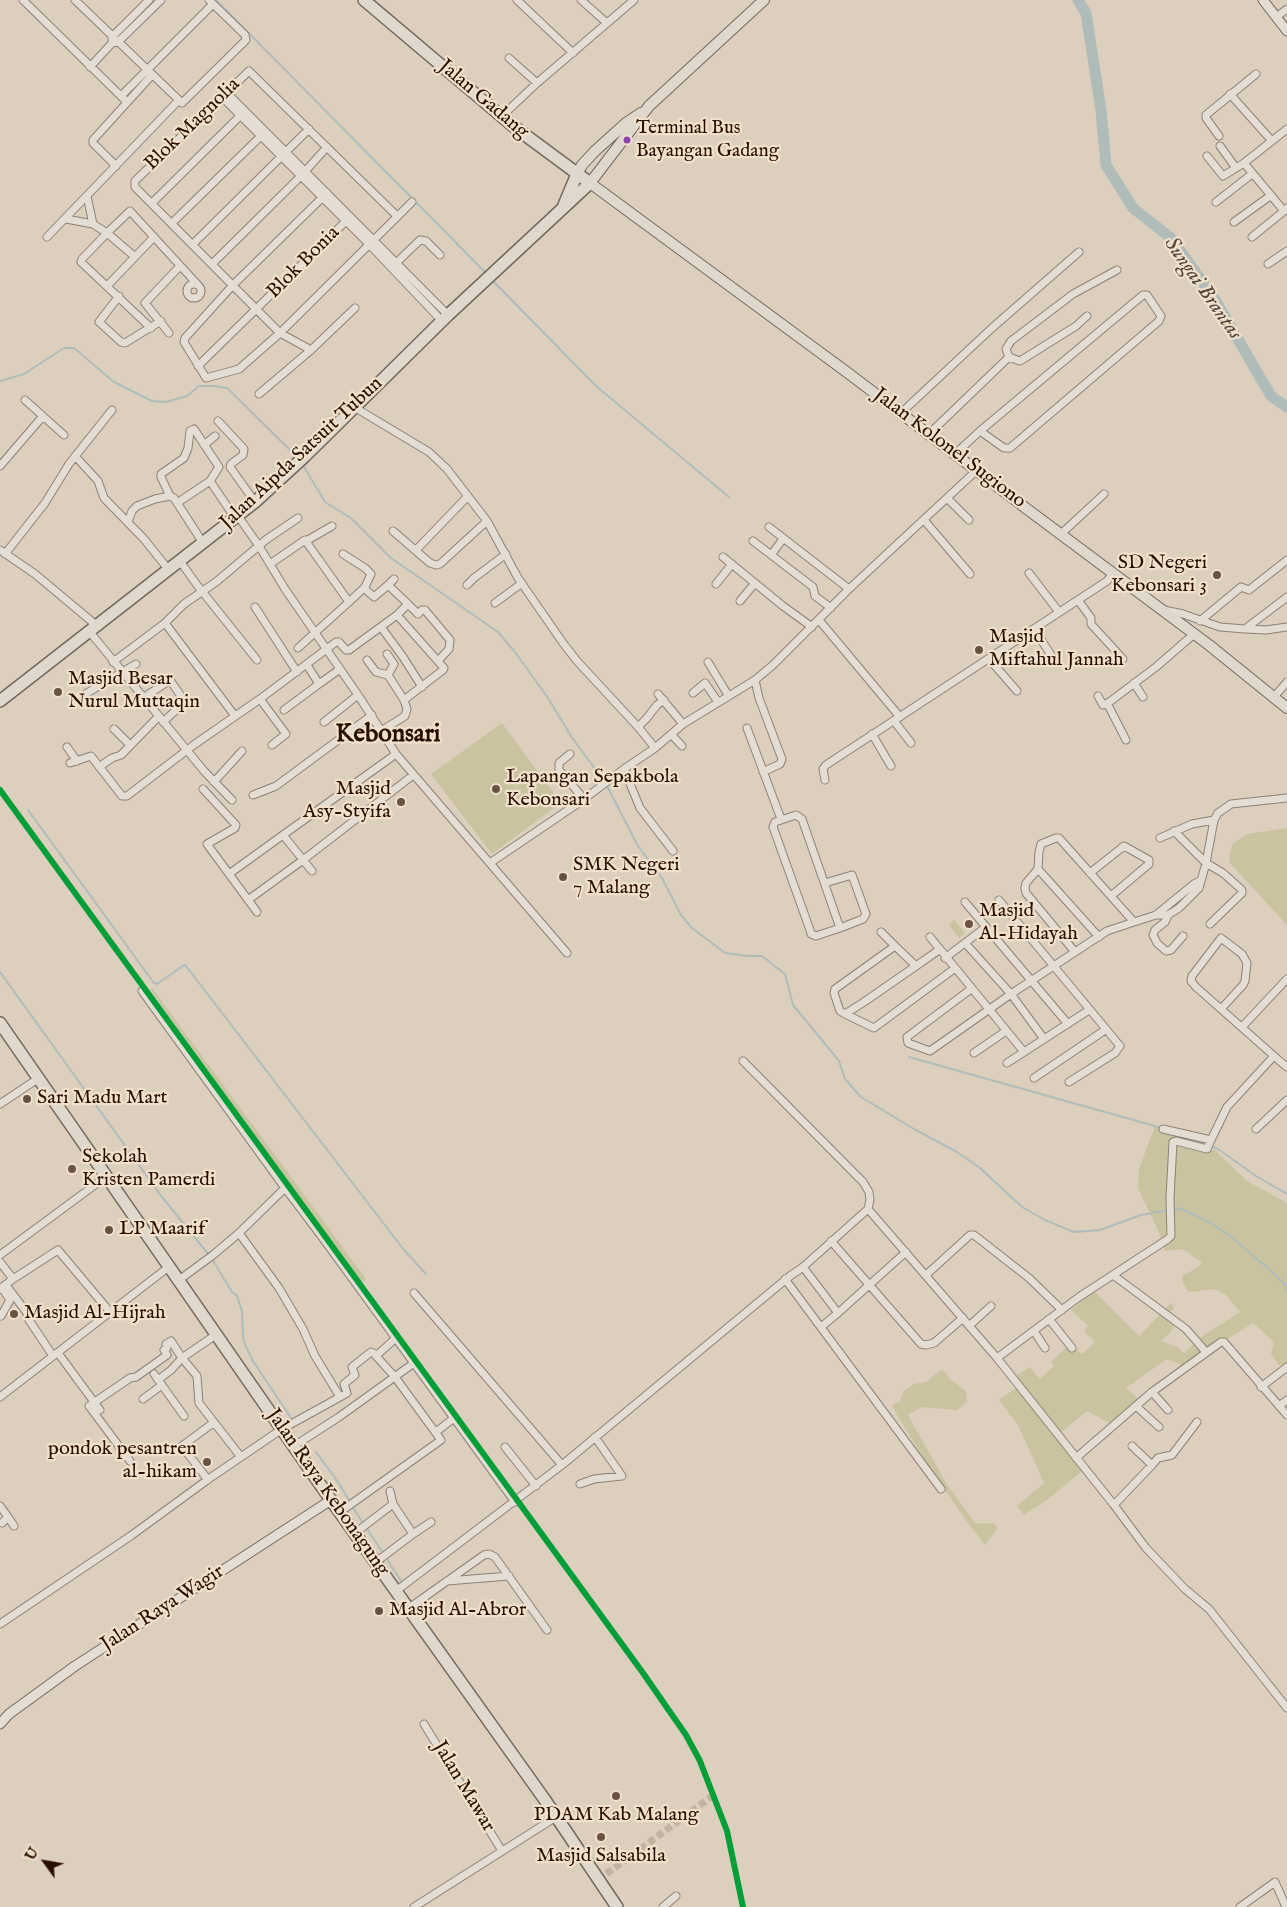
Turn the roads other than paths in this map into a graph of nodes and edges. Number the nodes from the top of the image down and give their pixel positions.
1 (23, 0) edge
2 (161, 0) edge
3 (364, 0) edge
4 (517, 0) edge
5 (581, 0) edge
6 (634, 0) edge
7 (764, 0) edge
8 (1263, 0) edge
9 (79, 1) edge
10 (211, 2) edge
11 (150, 3) edge
12 (1287, 9) edge
13 (1276, 17) junction
14 (607, 23) junction
15 (1287, 32) edge
16 (114, 41) junction
17 (573, 53) junction
18 (508, 58) dead end
19 (90, 66) junction
20 (146, 69) junction
21 (1256, 74) dead end
22 (152, 75) junction
23 (537, 83) junction
24 (224, 94) junction
25 (1230, 94) junction
26 (121, 96) junction
27 (179, 100) junction
28 (127, 102) junction
29 (643, 112) junction
30 (243, 114) junction
31 (501, 117) junction
32 (309, 129) junction
33 (1287, 129) edge
34 (263, 135) junction
35 (1219, 136) dead end
36 (1272, 141) junction
37 (1220, 146) dead end
38 (327, 147) junction
39 (283, 155) junction
40 (1206, 156) dead end
41 (1244, 163) junction
42 (116, 166) junction
43 (1236, 168) junction
44 (302, 174) junction
45 (577, 174) junction
46 (1252, 174) junction
47 (590, 183) junction
48 (324, 195) junction
49 (87, 196) junction
50 (607, 196) joint
51 (1270, 196) junction
52 (412, 202) dead end
53 (1216, 202) dead end
54 (152, 204) junction
55 (564, 206) junction
56 (1285, 210) edge
57 (397, 216) junction
58 (66, 219) junction
59 (348, 219) junction
60 (1234, 222) dead end
61 (172, 223) junction
62 (93, 224) junction
63 (107, 233) junction
64 (47, 237) dead end
65 (154, 237) junction
66 (1252, 238) dead end
67 (370, 241) junction
68 (193, 244) junction
69 (1287, 251) edge
70 (1079, 252) dead end
71 (440, 255) dead end
72 (134, 256) junction
73 (212, 263) junction
74 (1268, 264) dead end
75 (394, 265) junction
76 (180, 266) junction
77 (1117, 270) dead end
78 (188, 274) junction
79 (108, 285) junction
80 (233, 285) junction
81 (198, 286) junction
82 (188, 288) junction
83 (119, 296) junction
84 (145, 303) junction
85 (355, 308) dead end
86 (258, 309) junction
87 (136, 312) junction
88 (1088, 316) dead end
89 (445, 318) junction
90 (161, 321) junction
91 (152, 328) junction
92 (169, 333) dead end
93 (280, 333) junction
94 (311, 350) junction
95 (1010, 357) junction
96 (198, 366) junction
97 (259, 394) dead end
98 (25, 400) dead end
99 (354, 407) junction
100 (112, 410) dead end
101 (901, 413) junction
102 (43, 416) junction
103 (218, 421) dead end
104 (981, 432) junction
105 (929, 434) junction
106 (64, 435) dead end
107 (216, 436) dead end
108 (204, 445) junction
109 (957, 455) junction
110 (76, 456) junction
111 (0, 466) edge
112 (977, 470) junction
113 (210, 481) junction
114 (1104, 494) dead end
115 (170, 496) junction
116 (468, 496) junction
117 (947, 498) junction
118 (255, 502) junction
119 (176, 503) junction
120 (236, 517) junction
121 (298, 518) dead end
122 (924, 520) junction
123 (969, 520) dead end
124 (487, 521) junction
125 (128, 522) junction
126 (332, 526) dead end
127 (768, 527) dead end
128 (393, 531) dead end
129 (1061, 534) junction
130 (784, 539) junction
131 (306, 541) junction
132 (753, 541) dead end
133 (203, 543) junction
134 (259, 546) junction
135 (416, 550) junction
136 (3, 552) edge
137 (343, 554) dead end
138 (506, 554) junction
139 (772, 555) junction
140 (723, 557) dead end
141 (180, 560) junction
142 (1287, 560) edge
143 (270, 564) junction
144 (732, 564) junction
145 (168, 569) junction
146 (1028, 573) dead end
147 (1113, 573) junction
148 (970, 574) dead end
149 (522, 583) junction
150 (755, 583) junction
151 (716, 584) dead end
152 (467, 586) dead end
153 (364, 588) junction
154 (849, 590) junction
155 (202, 591) junction
156 (1287, 597) edge
157 (1078, 600) junction
158 (740, 601) dead end
159 (349, 602) junction
160 (495, 603) dead end
161 (408, 604) junction
162 (255, 607) dead end
163 (831, 608) junction
164 (1162, 610) junction
165 (1060, 612) junction
166 (397, 615) junction
167 (818, 620) junction
168 (1200, 621) junction
169 (165, 622) junction
170 (381, 627) junction
171 (812, 627) junction
172 (93, 628) junction
173 (1034, 629) junction
174 (1245, 629) junction
175 (1286, 629) edge
176 (315, 631) junction
177 (1194, 634) junction
178 (298, 648) dead end
179 (327, 650) junction
180 (387, 654) dead end
181 (1054, 658) dead end
182 (989, 659) junction
183 (1123, 659) dead end
184 (257, 660) dead end
185 (367, 660) dead end
186 (438, 661) junction
187 (113, 662) junction
188 (708, 662) dead end
189 (136, 664) dead end
190 (307, 664) junction
191 (340, 669) junction
192 (122, 672) junction
193 (297, 672) junction
194 (388, 675) junction
195 (755, 680) junction
196 (1287, 682) edge
197 (1134, 683) junction
198 (319, 684) junction
199 (748, 684) junction
200 (422, 687) junction
201 (1017, 691) dead end
202 (88, 693) dead end
203 (658, 694) dead end
204 (693, 694) dead end
205 (358, 695) junction
206 (728, 695) junction
207 (1098, 696) dead end
208 (1142, 697) dead end
209 (1274, 697) junction
210 (143, 698) junction
211 (260, 698) junction
212 (759, 698) junction
213 (404, 700) junction
214 (664, 700) junction
215 (0, 702) edge
216 (718, 702) junction
217 (1107, 704) junction
218 (1287, 708) edge
219 (284, 710) dead end
220 (372, 715) junction
221 (235, 716) junction
222 (161, 719) junction
223 (897, 719) junction
224 (324, 722) dead end
225 (683, 724) junction
226 (638, 727) junction
227 (747, 728) dead end
228 (114, 729) dead end
229 (381, 731) junction
230 (672, 734) junction
231 (872, 734) junction
232 (1126, 740) dead end
233 (911, 743) dead end
234 (130, 745) junction
235 (272, 745) dead end
236 (682, 746) dead end
237 (67, 747) dead end
238 (655, 748) junction
239 (186, 750) junction
240 (242, 751) dead end
241 (396, 754) junction
242 (570, 754) dead end
243 (891, 766) dead end
244 (99, 767) junction
245 (624, 769) junction
246 (763, 772) junction
247 (412, 776) junction
248 (825, 780) dead end
249 (214, 782) junction
250 (204, 788) dead end
251 (253, 795) dead end
252 (1287, 798) edge
253 (584, 799) junction
254 (232, 800) dead end
255 (781, 819) junction
256 (1214, 820) junction
257 (1174, 832) junction
258 (283, 835) junction
259 (1160, 838) dead end
260 (673, 851) dead end
261 (303, 860) junction
262 (490, 863) junction
263 (1206, 863) junction
264 (1038, 869) junction
265 (312, 871) dead end
266 (229, 874) junction
267 (1090, 874) junction
268 (1200, 881) junction
269 (825, 883) junction
270 (1111, 896) junction
271 (248, 900) junction
272 (999, 900) dead end
273 (966, 902) dead end
274 (1165, 907) junction
275 (257, 912) dead end
276 (1156, 915) junction
277 (1168, 915) junction
278 (1134, 922) junction
279 (1210, 924) dead end
280 (986, 926) junction
281 (840, 928) junction
282 (881, 932) dead end
283 (1182, 936) dead end
284 (1099, 937) junction
285 (930, 938) dead end
286 (965, 943) junction
287 (895, 946) junction
288 (939, 950) junction
289 (1075, 952) junction
290 (567, 953) dead end
291 (945, 958) junction
292 (916, 966) junction
293 (1054, 966) junction
294 (954, 969) junction
295 (1287, 979) edge
296 (1033, 981) junction
297 (971, 989) junction
298 (142, 991) dead end
299 (1010, 994) junction
300 (1221, 1008) junction
301 (989, 1010) junction
302 (1089, 1010) junction
303 (845, 1014) junction
304 (0, 1023) edge
305 (1068, 1024) junction
306 (1242, 1027) junction
307 (1105, 1030) junction
308 (1006, 1031) junction
309 (1044, 1039) junction
310 (1024, 1052) junction
311 (974, 1053) dead end
312 (1274, 1056) junction
313 (743, 1061) dead end
314 (1007, 1063) dead end
315 (1287, 1067) edge
316 (39, 1078) junction
317 (1034, 1078) dead end
318 (1069, 1082) dead end
319 (1287, 1100) edge
320 (0, 1104) edge
321 (1163, 1129) dead end
322 (1256, 1129) dead end
323 (1210, 1144) junction
324 (107, 1176) junction
325 (285, 1188) junction
326 (868, 1209) junction
327 (239, 1233) junction
328 (831, 1241) junction
329 (906, 1252) junction
330 (0, 1255) edge
331 (0, 1262) edge
332 (170, 1266) junction
333 (803, 1267) junction
334 (926, 1275) junction
335 (1114, 1275) junction
336 (13, 1279) junction
337 (785, 1279) junction
338 (179, 1280) junction
339 (870, 1284) junction
340 (3, 1287) edge
341 (414, 1293) dead end
342 (991, 1306) dead end
343 (1062, 1310) junction
344 (110, 1312) junction
345 (838, 1314) junction
346 (1, 1316) edge
347 (963, 1318) junction
348 (1049, 1319) junction
349 (969, 1326) junction
350 (821, 1327) junction
351 (1034, 1331) junction
352 (217, 1334) junction
353 (396, 1338) junction
354 (1046, 1348) dead end
355 (1072, 1348) dead end
356 (1206, 1352) junction
357 (55, 1354) junction
358 (376, 1356) junction
359 (182, 1358) junction
360 (997, 1358) junction
361 (414, 1363) junction
362 (1287, 1367) edge
363 (395, 1377) junction
364 (158, 1380) junction
365 (1261, 1387) junction
366 (1152, 1392) junction
367 (0, 1397) edge
368 (340, 1397) junction
369 (143, 1399) dead end
370 (1287, 1400) edge
371 (95, 1402) junction
372 (1137, 1406) junction
373 (1279, 1406) junction
374 (100, 1410) dead end
375 (1168, 1410) dead end
376 (1287, 1415) edge
377 (184, 1416) dead end
378 (454, 1418) junction
379 (1197, 1422) dead end
380 (213, 1423) junction
381 (290, 1424) junction
382 (1159, 1427) dead end
383 (436, 1432) junction
384 (596, 1437) junction
385 (302, 1441) junction
386 (1132, 1446) dead end
387 (504, 1448) dead end
388 (241, 1457) junction
389 (1076, 1458) junction
390 (130, 1461) dead end
391 (562, 1465) junction
392 (1152, 1465) junction
393 (208, 1480) junction
394 (580, 1484) dead end
395 (536, 1486) junction
396 (941, 1489) dead end
397 (390, 1491) dead end
398 (331, 1500) junction
399 (515, 1502) junction
400 (393, 1504) junction
401 (1114, 1504) junction
402 (0, 1506) edge
403 (348, 1506) junction
404 (8, 1518) junction
405 (431, 1522) dead end
406 (2, 1523) dead end
407 (14, 1526) dead end
408 (358, 1530) junction
409 (412, 1534) junction
410 (380, 1559) junction
411 (509, 1576) junction
412 (447, 1581) junction
413 (396, 1591) junction
414 (409, 1608) junction
415 (0, 1624) edge
416 (547, 1630) dead end
417 (1287, 1708) edge
418 (0, 1724) edge
419 (424, 1724) dead end
420 (556, 1817) junction
421 (502, 1851) junction
422 (676, 1896) dead end
423 (414, 1907) edge
424 (617, 1907) edge
425 (663, 1907) edge
426 (1240, 1907) edge
427 (1286, 1907) edge

1 - 19 street
2 - 11 street
3 - 31 highway, Jalan Gadang
4 - 17 street
5 - 14 street
6 - 14 street
7 - 29 main road
8 - 13 main road
9 - 16 street
10 - 20 street
10 - 27 street
11 - 16 street
12 - 13 street
13 - 15 main road
14 - 17 street
16 - 19 street
16 - 20 street
17 - 23 street
18 - 23 street
19 - 26 street
20 - 22 street
20 - 26 street
21 - 25 street
22 - 27 street
22 - 28 street
23 - 31 street
24 - 30 street
24 - 32 street, Blok Magnolia
24 - 54 street, Blok Magnolia
25 - 35 street
25 - 36 street
26 - 28 street
27 - 42 street
28 - 42 street
29 - 45 main road
29 - 47 main road
30 - 34 street
30 - 54 street
31 - 45 highway, Jalan Gadang
32 - 38 street
32 - 39 street
33 - 36 street
34 - 39 street
34 - 61 street
36 - 41 street
37 - 43 street
38 - 44 street
38 - 57 street
39 - 44 street
39 - 68 street
40 - 43 street
41 - 43 street
41 - 46 street
42 - 49 street
44 - 48 street
44 - 73 street
45 - 47 highway, Jalan Gadang
45 - 55 highway, Jalan Aipda Satsuit Tubun
46 - 51 street
46 - 53 street
47 - 50 main road, Jalan Gadang
47 - 55 highway, Jalan Aipda Satsuit Tubun
48 - 59 street
48 - 80 street
49 - 58 street
49 - 62 street
50 - 101 main road, Jalan Kolonel Sugiono
51 - 56 street
51 - 60 street
52 - 57 street
54 - 61 street
55 - 89 highway, Jalan Aipda Satsuit Tubun
56 - 66 street
57 - 67 street
58 - 62 street
58 - 64 street
59 - 67 street
59 - 86 street, Blok Bonia
61 - 68 street
62 - 63 street
63 - 65 street
63 - 72 street
63 - 79 street
65 - 72 street
65 - 76 street
67 - 75 street
67 - 93 street
68 - 73 street
69 - 74 street
70 - 101 street
71 - 75 street
72 - 79 street
73 - 80 street
75 - 89 street
76 - 78 street
76 - 84 street
77 - 95 street
78 - 81 street
78 - 82 street
79 - 83 street
80 - 86 street
80 - 96 street
81 - 82 street
81 - 82 street
83 - 87 street
83 - 91 street
84 - 87 street
84 - 90 street
85 - 94 street
86 - 93 street
86 - 96 street, Blok Bonia
87 - 91 street
88 - 95 street
89 - 99 highway, Jalan Aipda Satsuit Tubun
90 - 91 street
90 - 92 street
93 - 94 street
93 - 96 street
94 - 97 street
95 - 105 street
98 - 102 street
99 - 116 street
99 - 118 highway, Jalan Aipda Satsuit Tubun
100 - 110 street
101 - 105 main road, Jalan Kolonel Sugiono
102 - 106 street
102 - 111 street
103 - 118 street
104 - 104 street
104 - 109 street
105 - 109 main road, Jalan Kolonel Sugiono
107 - 108 street
108 - 113 street
108 - 115 street
109 - 112 main road, Jalan Kolonel Sugiono
110 - 125 street
110 - 136 street
112 - 117 street
112 - 129 main road, Jalan Kolonel Sugiono
113 - 119 street
113 - 120 street
114 - 129 street
115 - 119 street
115 - 125 street
116 - 124 street
116 - 135 street
117 - 122 street
117 - 123 street
118 - 120 highway, Jalan Aipda Satsuit Tubun
119 - 133 street
120 - 133 highway, Jalan Aipda Satsuit Tubun
120 - 134 street
121 - 134 street
122 - 148 street
122 - 154 street
124 - 135 street
124 - 138 street
125 - 145 street
126 - 131 street
127 - 130 street
128 - 135 street
129 - 147 main road, Jalan Kolonel Sugiono
130 - 139 street
130 - 154 street
131 - 143 street
131 - 159 street
132 - 139 street
133 - 141 highway, Jalan Aipda Satsuit Tubun
134 - 143 street
134 - 155 street
136 - 172 street
137 - 153 street
138 - 149 street
138 - 152 street
139 - 163 street
140 - 144 street
141 - 145 highway, Jalan Aipda Satsuit Tubun
141 - 155 street
142 - 168 street
143 - 176 street
144 - 150 street
144 - 151 street
145 - 172 highway, Jalan Aipda Satsuit Tubun
146 - 165 street
147 - 157 street
147 - 164 main road, Jalan Kolonel Sugiono
149 - 160 street
149 - 226 street
150 - 158 street
150 - 171 street
153 - 159 street
153 - 161 street
154 - 163 street
155 - 169 street
155 - 184 street
156 - 174 street
157 - 165 street
157 - 183 street
159 - 176 street
161 - 166 street
161 - 186 street
162 - 193 street
163 - 167 street
164 - 168 street
164 - 177 main road, Jalan Kolonel Sugiono
165 - 173 street
166 - 170 street
166 - 186 street
167 - 171 street
167 - 223 street
168 - 174 street
169 - 187 street
169 - 221 street
170 - 179 street
170 - 200 street
171 - 195 street
172 - 187 street
172 - 215 highway, Jalan Aipda Satsuit Tubun
173 - 181 street
173 - 182 street
174 - 175 street
176 - 178 street
176 - 179 street
177 - 197 street
177 - 209 main road, Jalan Kolonel Sugiono
179 - 190 street
179 - 191 street
180 - 194 street
182 - 201 street
182 - 223 street
185 - 194 street
186 - 200 street
187 - 192 street
188 - 206 street
189 - 192 street
190 - 193 street
190 - 198 street
191 - 198 street
191 - 205 street
192 - 202 street
192 - 210 street
193 - 211 street
194 - 213 street
195 - 199 street
195 - 212 street
196 - 209 street
197 - 208 street
197 - 217 street
198 - 219 street
199 - 206 street
199 - 212 street
200 - 213 street
203 - 214 street
204 - 216 street
205 - 220 street
205 - 224 street
206 - 216 street
207 - 217 street
209 - 218 main road, Jalan Kolonel Sugiono
210 - 222 street
210 - 222 street
211 - 221 street
211 - 235 street
212 - 246 street
213 - 229 street
214 - 225 street
214 - 226 street
216 - 225 street
217 - 232 street
220 - 229 street
220 - 251 street
221 - 239 street
222 - 234 street
222 - 239 street
223 - 231 street
223 - 233 street
225 - 230 street
226 - 238 street
227 - 246 street
228 - 234 street
229 - 241 street
230 - 236 street
230 - 238 street
231 - 243 street
231 - 248 street
234 - 244 street
237 - 244 street
238 - 245 street
239 - 244 street
239 - 249 street
240 - 249 street
241 - 247 street
241 - 258 street
242 - 253 street
245 - 253 street
245 - 260 street
246 - 255 street
247 - 261 street
247 - 262 street
249 - 254 street
250 - 266 street
252 - 256 street
253 - 262 street
255 - 269 street
255 - 281 street
256 - 257 street
256 - 263 street
257 - 259 street
257 - 263 street
258 - 261 street
258 - 266 street
261 - 265 street
261 - 271 street
262 - 290 street
263 - 268 street
263 - 279 street
264 - 267 street
264 - 284 street
264 - 289 street
266 - 271 street
267 - 270 street
267 - 270 street
268 - 274 street
268 - 277 street
269 - 281 street
269 - 281 street
270 - 278 street
271 - 275 street
272 - 293 street
273 - 280 street
274 - 276 street
274 - 277 street
276 - 277 street
276 - 278 street
277 - 283 street
278 - 284 street
280 - 286 street
280 - 296 street
282 - 287 street
284 - 289 street
285 - 288 street
286 - 291 street
286 - 299 street
287 - 292 street
287 - 303 street
288 - 291 street
288 - 292 street
289 - 293 street
291 - 294 street
292 - 303 street
293 - 296 street
293 - 302 street
294 - 297 street
294 - 303 street
295 - 306 street
296 - 299 street
296 - 305 street
297 - 301 street
297 - 301 street
298 - 325 street
299 - 301 street
299 - 309 street
300 - 300 street
300 - 306 street
301 - 308 street
302 - 305 street
302 - 307 street
304 - 316 highway, Jalan Raya Kebonagung
305 - 309 street
306 - 312 street
307 - 317 street
307 - 318 street
308 - 310 street
308 - 311 street
309 - 310 street
310 - 314 street
312 - 315 street
312 - 323 street
313 - 326 street
316 - 320 street
316 - 324 highway, Jalan Raya Kebonagung
319 - 322 street
321 - 323 street
323 - 335 street
324 - 330 street
324 - 332 highway, Jalan Raya Kebonagung
325 - 327 street
325 - 353 street
326 - 328 street
326 - 329 street
327 - 338 street
327 - 368 street
328 - 333 street
328 - 339 street
329 - 334 street
329 - 339 street
331 - 336 street
332 - 338 highway, Jalan Raya Kebonagung
332 - 344 street
333 - 337 street
333 - 345 street
334 - 343 street
334 - 347 street
335 - 343 street
335 - 356 street
336 - 340 street
336 - 344 street
337 - 350 street
337 - 384 street
338 - 352 highway, Jalan Raya Kebonagung
339 - 345 street
339 - 347 street
340 - 346 street
340 - 357 street
341 - 391 street
342 - 349 street
343 - 348 street
344 - 357 street
345 - 350 street
347 - 349 street
348 - 351 street
348 - 355 street
349 - 360 street
350 - 396 street
351 - 354 street
351 - 360 street
352 - 359 street
352 - 381 highway, Jalan Raya Kebonagung
353 - 358 street
353 - 361 street
356 - 365 street
356 - 366 street
357 - 367 street
357 - 371 street
358 - 363 street
358 - 368 street
359 - 364 street
359 - 371 street
359 - 380 street
360 - 389 street
361 - 363 street
361 - 378 street
362 - 365 street
363 - 383 street
363 - 385 street
364 - 369 street
364 - 377 street
365 - 373 street
366 - 372 street
366 - 375 street
368 - 381 street
370 - 373 street
371 - 374 street
371 - 390 street
372 - 382 street
372 - 389 street
373 - 376 street
378 - 383 street
378 - 399 street
379 - 392 street
380 - 388 street
380 - 393 street
381 - 385 highway, Jalan Raya Kebonagung
381 - 388 street
383 - 403 street
384 - 391 street
384 - 394 street
385 - 398 highway, Jalan Raya Kebonagung
386 - 392 street
387 - 395 street
388 - 393 street
389 - 401 street
391 - 395 street
392 - 401 street
393 - 415 street
395 - 399 street
397 - 400 street
398 - 403 highway, Jalan Raya Kebonagung
398 - 418 main road, Jalan Raya Wagir
399 - 413 street
400 - 408 street
400 - 409 street
401 - 417 street
402 - 404 street
403 - 408 highway, Jalan Raya Kebonagung
404 - 406 street
404 - 407 street
405 - 409 street
408 - 410 highway, Jalan Raya Kebonagung
409 - 410 street
410 - 413 highway, Jalan Raya Kebonagung
411 - 412 street
411 - 412 street
411 - 416 street
412 - 414 street
413 - 414 highway, Jalan Raya Kebonagung
414 - 420 highway, Jalan Raya Kebonagung
419 - 421 street, Jalan Mawar
420 - 421 street
420 - 424 highway, Jalan Raya Kebonagung
421 - 423 street
422 - 425 street
426 - 427 street

